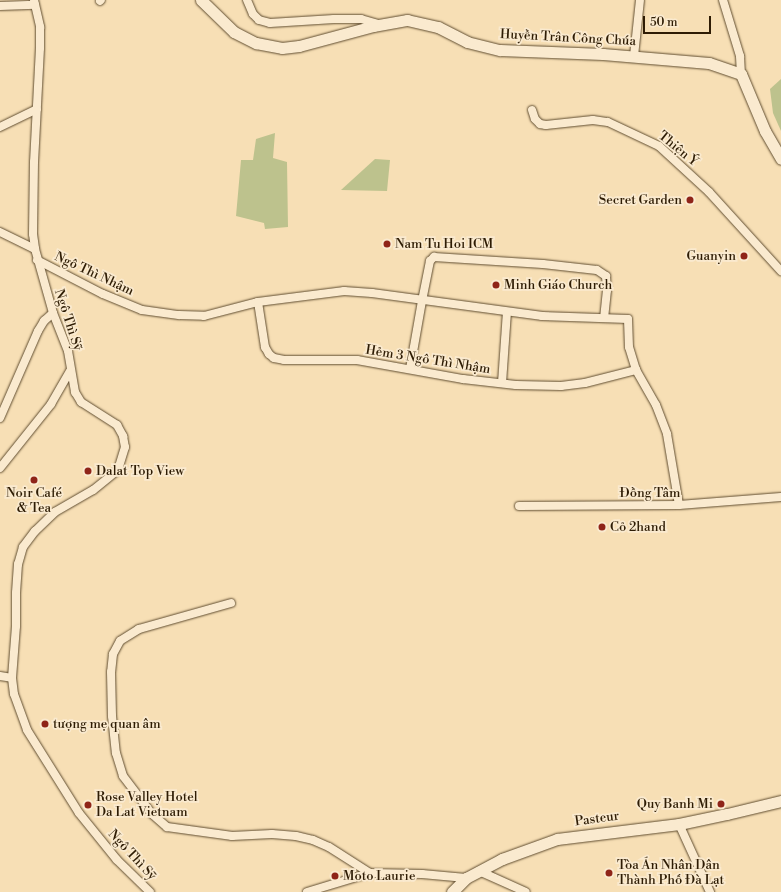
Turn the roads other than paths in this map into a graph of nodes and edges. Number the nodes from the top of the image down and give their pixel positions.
1 (201, 0) edge
2 (247, 0) edge
3 (640, 0) edge
4 (723, 0) edge
5 (35, 2) edge
6 (0, 6) edge
7 (380, 24) junction
8 (634, 56) junction
9 (741, 74) junction
10 (37, 110) junction
11 (532, 110) dead end
12 (0, 127) edge
13 (781, 159) edge
14 (0, 232) edge
15 (35, 249) junction
16 (37, 260) junction
17 (781, 271) edge
18 (422, 301) junction
19 (258, 302) junction
20 (507, 312) junction
21 (53, 314) junction
22 (604, 317) junction
23 (410, 369) junction
24 (636, 370) junction
25 (70, 372) junction
26 (502, 383) junction
27 (0, 418) edge
28 (0, 468) edge
29 (781, 496) edge
30 (520, 506) dead end
31 (679, 506) junction
32 (231, 603) dead end
33 (0, 676) edge
34 (12, 678) junction
35 (781, 801) edge
36 (678, 824) junction
37 (479, 871) junction
38 (370, 873) junction
39 (466, 878) junction
40 (150, 892) edge
41 (307, 892) edge
42 (452, 892) edge
43 (526, 892) edge
44 (710, 892) edge

1 - 7 street, Huyền Trân Công Chúa
2 - 7 street
3 - 8 street
4 - 9 street
5 - 6 street
5 - 10 street, Ngô Thì Sỹ
7 - 8 street, Huyền Trân Công Chúa
8 - 9 street, Huyền Trân Công Chúa
9 - 13 street
10 - 12 street
10 - 15 street, Ngô Thì Sỹ
11 - 17 street, Thiện Ý
14 - 15 street
15 - 16 street, Ngô Thì Sỹ
16 - 19 street, Ngô Thì Nhậm
16 - 21 street, Ngô Thì Sỹ
18 - 19 street, Ngô Thì Nhậm
18 - 20 street, Ngô Thì Nhậm
18 - 22 street
18 - 23 street
19 - 23 street, Hẻm 3 Ngô Thì Nhậm
20 - 22 street, Ngô Thì Nhậm
20 - 26 street
21 - 25 street, Ngô Thì Sỹ
21 - 27 street
22 - 24 street, Ngô Thì Nhậm
23 - 26 street, Hẻm 3 Ngô Thì Nhậm
24 - 26 street, Hẻm 3 Ngô Thì Nhậm
24 - 31 street
25 - 28 street
25 - 34 street, Ngô Thì Sỹ
29 - 31 street, Đồng Tâm
30 - 31 street, Đồng Tâm
32 - 38 street
33 - 34 street
34 - 40 street, Ngô Thì Sỹ
35 - 36 street, Pasteur
36 - 37 street, Pasteur
36 - 44 street
37 - 39 street, Pasteur
37 - 43 street
38 - 39 street
38 - 41 street
39 - 42 street, Pasteur

